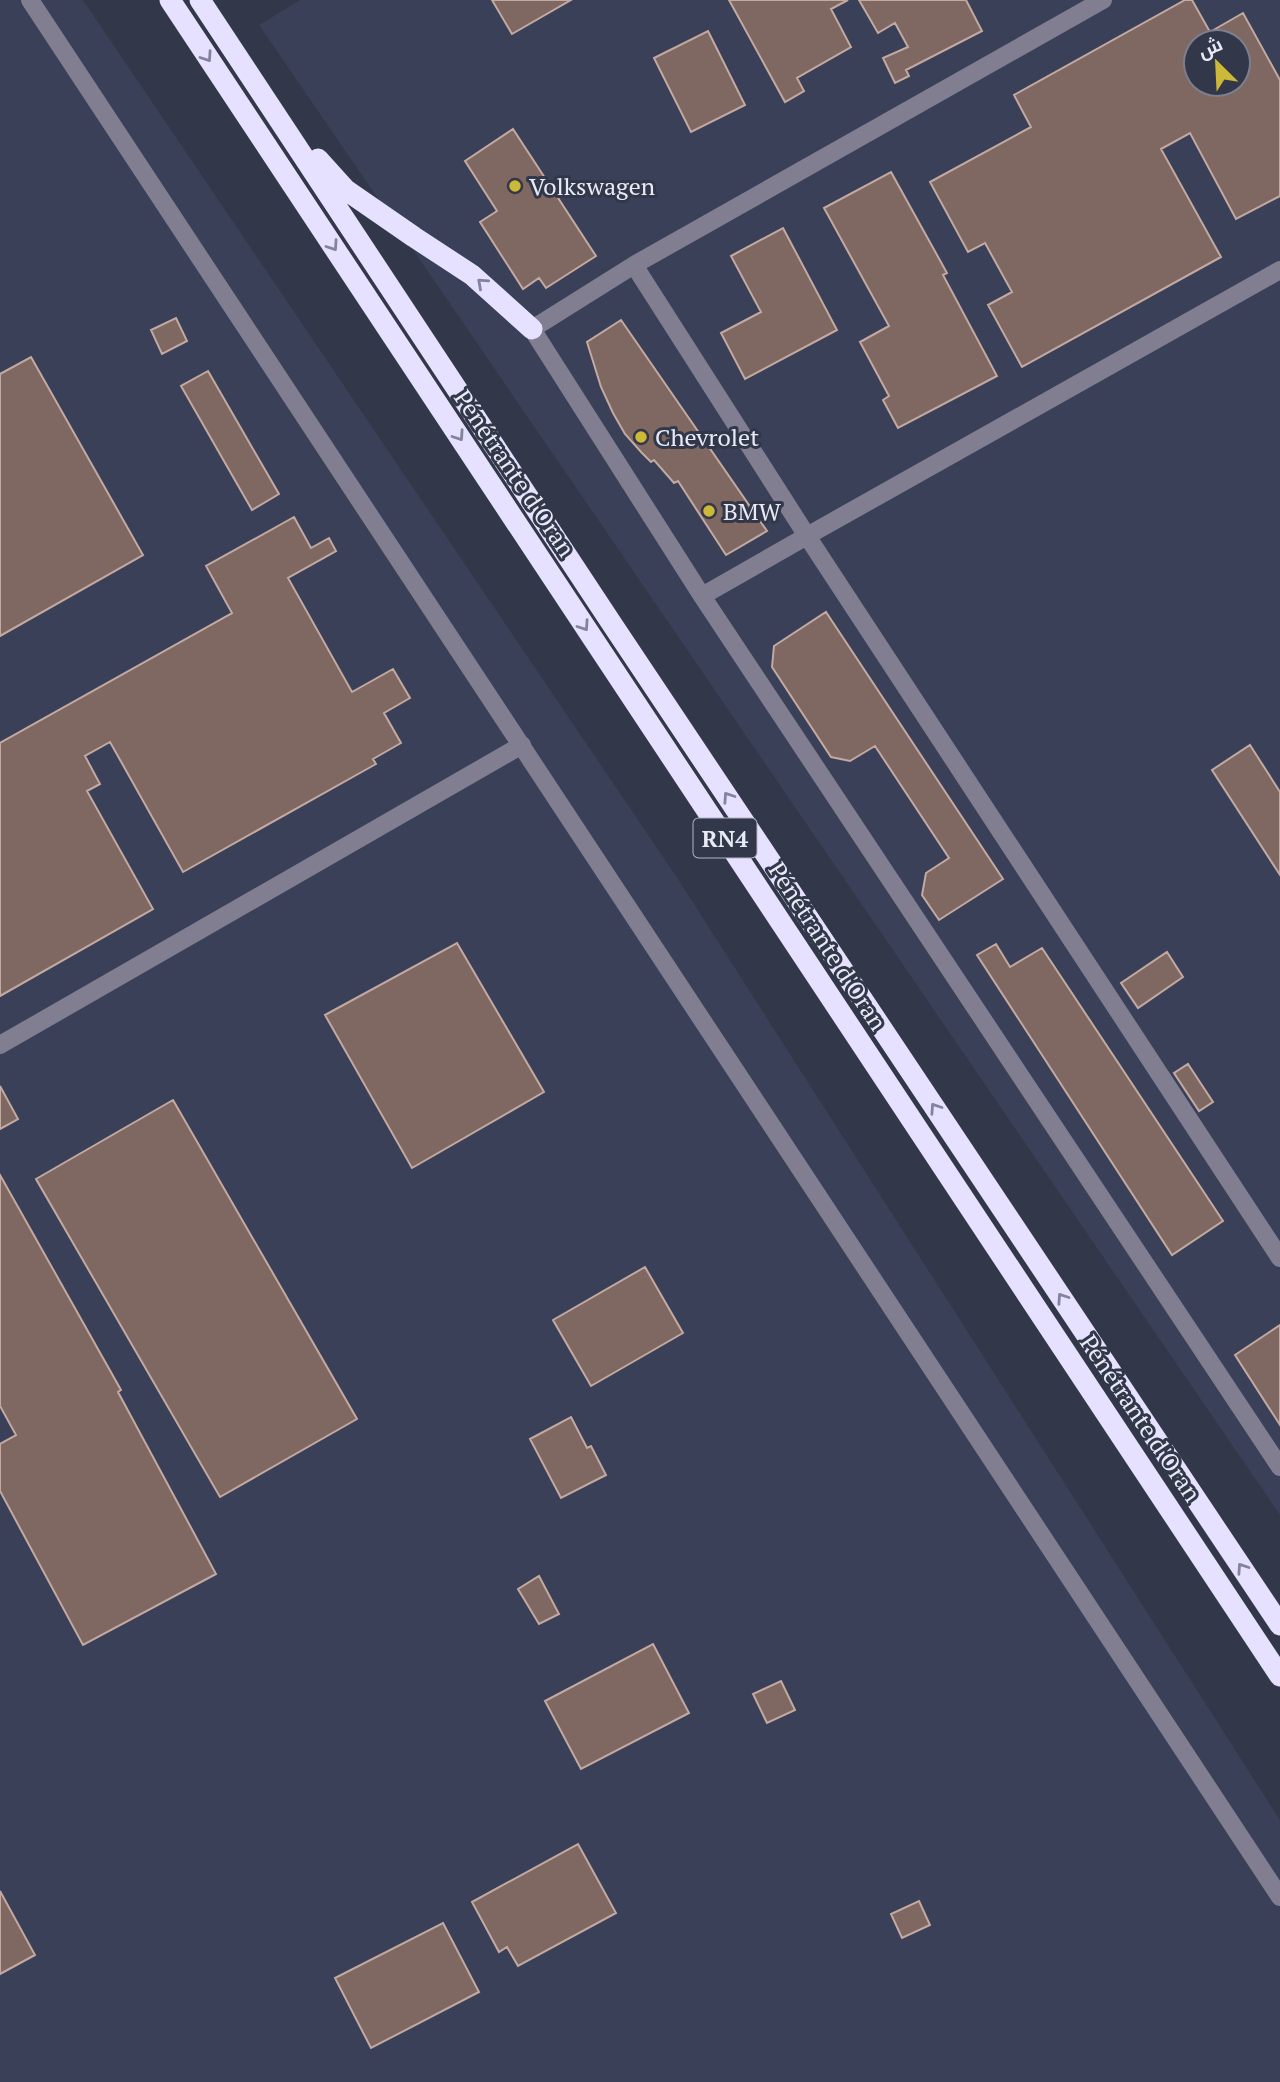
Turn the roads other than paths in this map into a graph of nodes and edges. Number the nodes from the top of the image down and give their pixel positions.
1 (30, 0) edge
2 (170, 0) edge
3 (200, 0) edge
4 (1104, 0) edge
5 (270, 106) junction
6 (634, 265) junction
7 (1280, 270) edge
8 (532, 329) junction
9 (807, 536) junction
10 (702, 596) junction
11 (522, 745) junction
12 (0, 1045) edge
13 (1280, 1258) edge
14 (1280, 1467) edge
15 (1280, 1625) edge
16 (1280, 1676) edge
17 (1280, 1897) edge

1 - 11 street
2 -> 16 highway, Pénétrante d'Oran / RN4
3 - 5 highway, Pénétrante d'Oran / RN4
4 - 6 street
8 -> 5 highway
15 -> 5 highway, Pénétrante d'Oran / RN4
6 - 8 street
6 - 9 street
7 - 9 street
8 - 10 street
9 - 10 street
9 - 13 street
10 - 14 street
11 - 12 street
11 - 17 street

